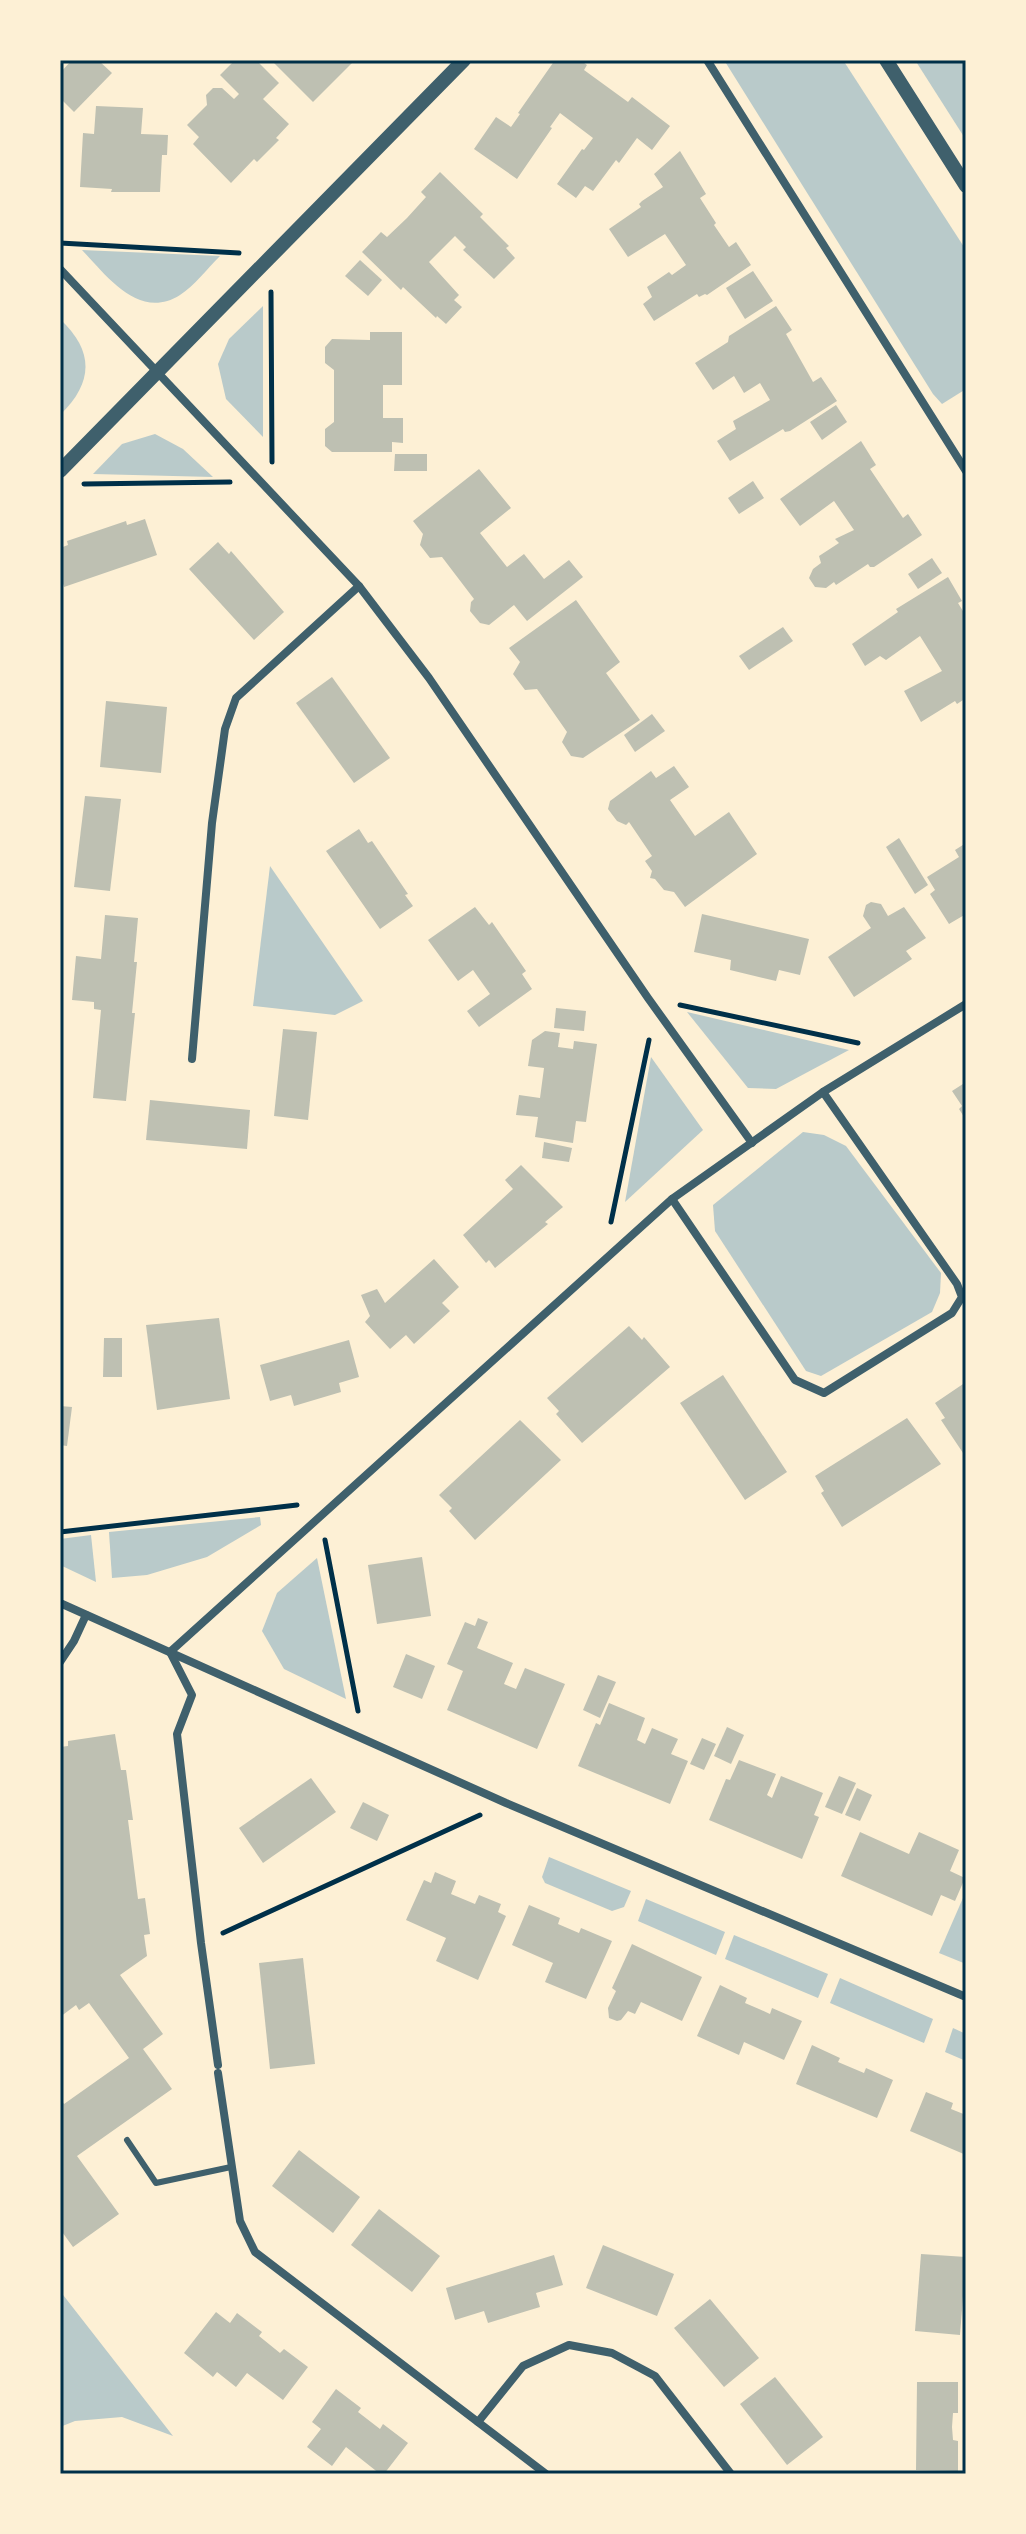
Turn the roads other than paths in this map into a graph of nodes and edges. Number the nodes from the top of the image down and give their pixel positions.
1 (464, 60) edge
2 (707, 60) edge
3 (886, 60) edge
4 (966, 186) edge
5 (60, 269) edge
6 (156, 372) junction
7 (60, 471) edge
8 (966, 471) edge
9 (359, 586) junction
10 (966, 1004) edge
11 (192, 1059) dead end
12 (823, 1092) junction
13 (752, 1143) junction
14 (672, 1199) junction
15 (964, 1297) edge
16 (60, 1603) edge
17 (86, 1615) junction
18 (170, 1652) junction
19 (60, 1662) edge
20 (966, 1997) edge
21 (127, 2140) dead end
22 (231, 2167) junction
23 (478, 2422) junction
24 (546, 2474) edge
25 (731, 2474) edge

1 - 6 street
2 - 8 street
3 - 4 street
5 - 6 street
6 - 7 street
6 - 9 street
9 - 11 street
9 - 13 street
10 - 12 street
12 - 13 street
12 - 15 street
13 - 14 street
14 - 15 street
14 - 18 street
16 - 17 street
17 - 18 street
17 - 19 street
18 - 20 street
18 - 22 street
21 - 22 lane
22 - 23 street
23 - 24 street
23 - 25 street

